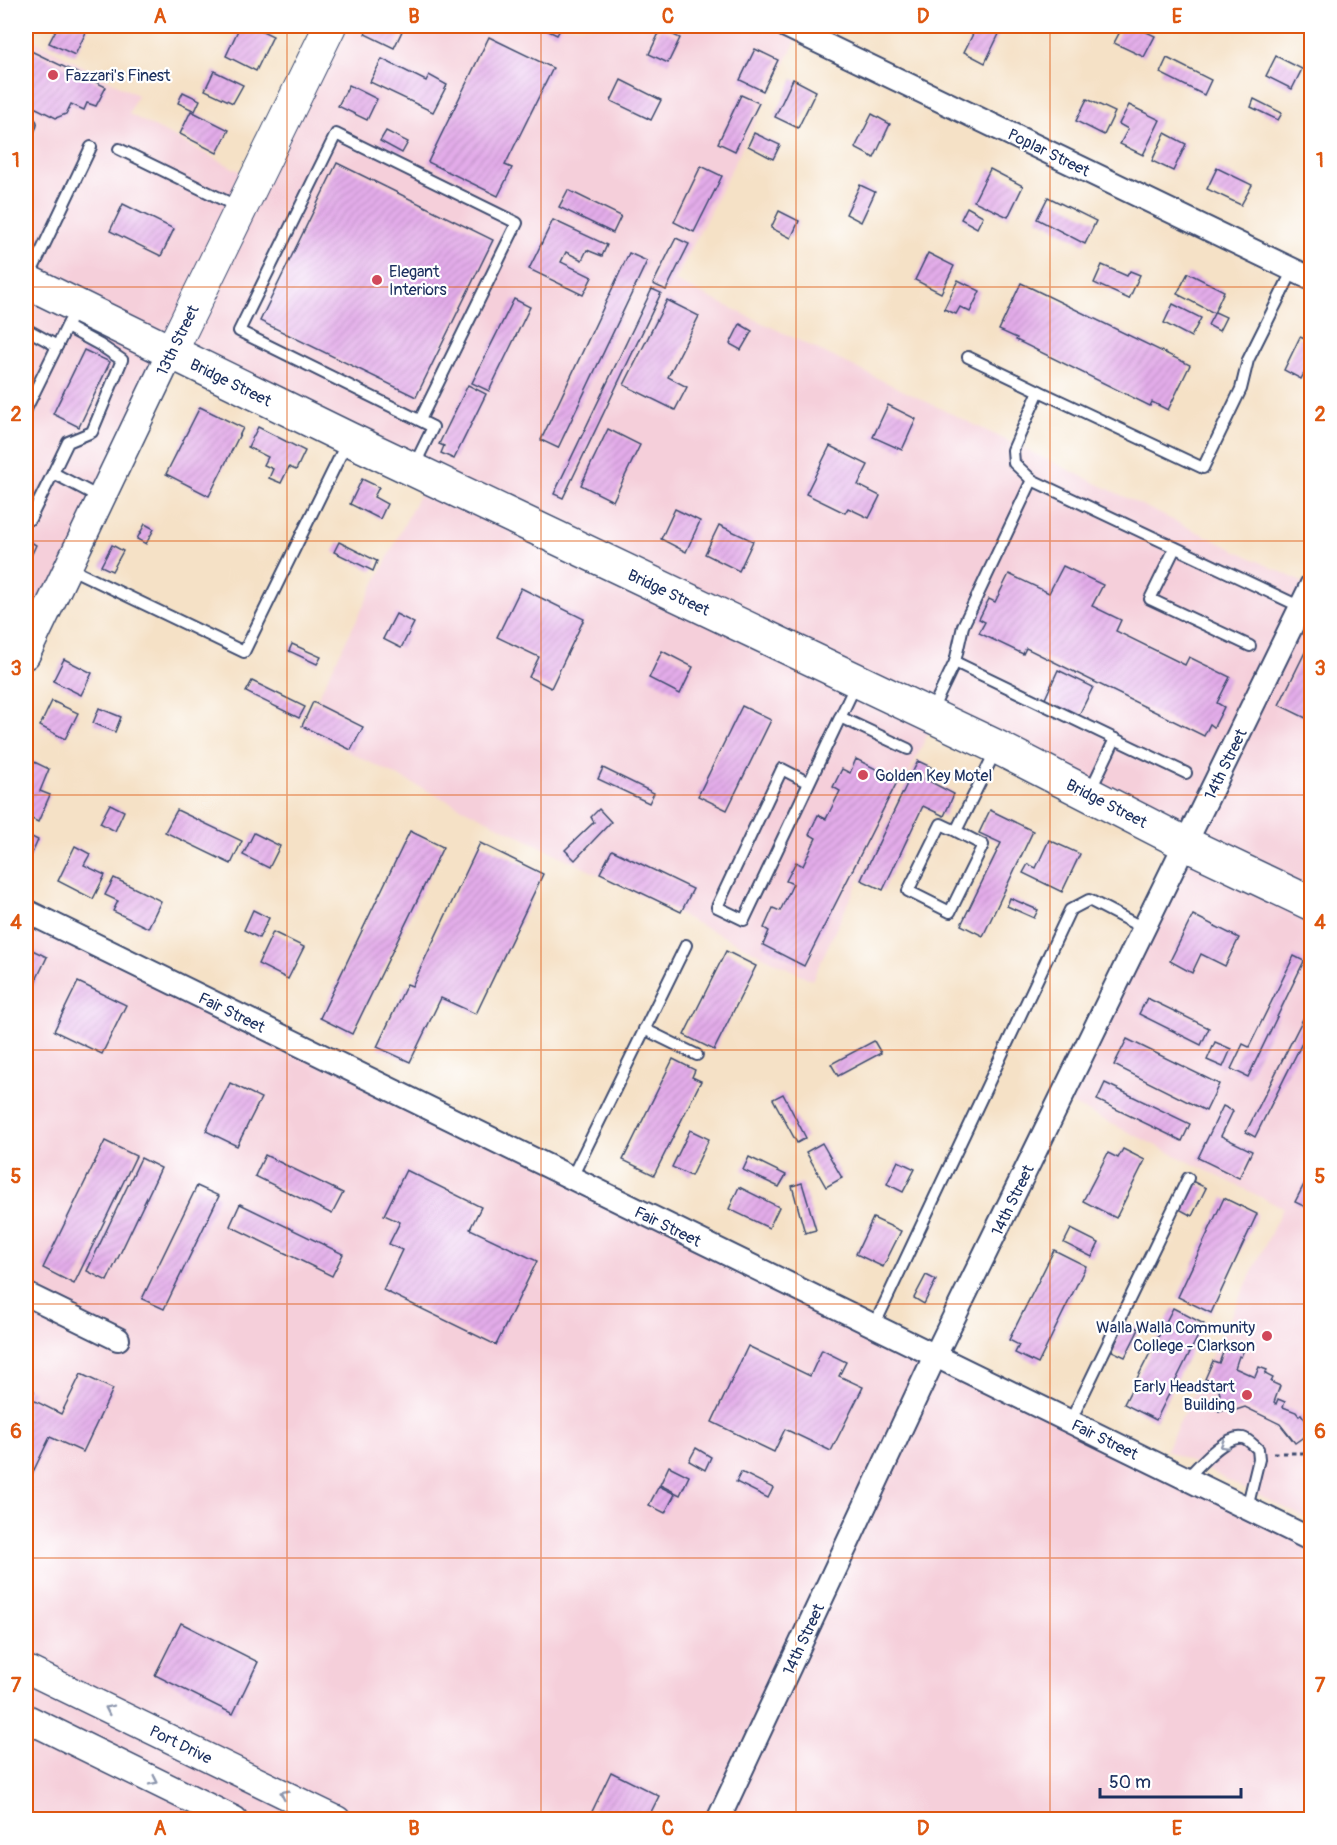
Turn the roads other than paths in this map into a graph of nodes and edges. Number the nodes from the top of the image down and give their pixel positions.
1 (330, 26) edge
2 (786, 26) edge
3 (26, 122) edge
4 (26, 135) edge
5 (91, 147) dead end
6 (119, 148) dead end
7 (241, 209) junction
8 (1302, 275) edge
9 (26, 282) edge
10 (72, 317) junction
11 (26, 330) edge
12 (57, 346) junction
13 (171, 352) junction
14 (968, 357) dead end
15 (1039, 391) junction
16 (29, 393) edge
17 (26, 409) edge
18 (420, 420) junction
19 (349, 440) junction
20 (412, 469) junction
21 (53, 473) junction
22 (1032, 480) junction
23 (102, 498) junction
24 (26, 517) edge
25 (1175, 548) junction
26 (69, 568) junction
27 (1311, 584) edge
28 (1300, 607) junction
29 (1250, 646) dead end
30 (26, 656) edge
31 (955, 662) junction
32 (857, 681) junction
33 (929, 715) junction
34 (840, 717) junction
35 (1115, 739) junction
36 (997, 747) junction
37 (908, 749) dead end
38 (1186, 773) dead end
39 (809, 783) junction
40 (1088, 794) junction
41 (956, 831) junction
42 (1186, 844) junction
43 (1311, 904) edge
44 (26, 911) edge
45 (1145, 929) junction
46 (686, 945) dead end
47 (645, 1029) junction
48 (697, 1055) dead end
49 (1188, 1178) dead end
50 (571, 1179) junction
51 (26, 1294) edge
52 (874, 1326) junction
53 (118, 1339) dead end
54 (935, 1356) junction
55 (1070, 1422) junction
56 (1186, 1479) junction
57 (1246, 1509) junction
58 (1311, 1540) edge
59 (26, 1669) edge
60 (26, 1718) edge
61 (234, 1820) edge
62 (337, 1820) edge
63 (718, 1820) edge

1 - 7 main road, 13th Street
2 - 8 street, Poplar Street
3 - 4 lane
5 - 9 lane
6 - 7 lane
7 - 13 main road, 13th Street
8 - 15 lane
9 - 10 highway, Bridge Street
10 - 12 lane
10 - 13 highway, Bridge Street
10 - 21 lane
11 - 12 lane
12 - 16 lane
13 - 19 highway, Bridge Street
13 - 23 street, 13th Street
14 - 15 lane
15 - 22 lane
16 - 17 lane
18 - 18 lane
18 - 20 lane
19 - 20 highway, Bridge Street
19 - 26 lane
20 - 32 highway, Bridge Street
21 - 23 lane
21 - 24 lane
22 - 25 lane
22 - 31 lane
23 - 26 street, 13th Street
25 - 28 lane
25 - 29 lane
26 - 30 street, 13th Street
27 - 28 street, 14th Street
28 - 42 street, 14th Street
31 - 33 lane
31 - 35 lane
32 - 33 highway, Bridge Street
32 - 34 lane
33 - 36 highway, Bridge Street
34 - 37 lane
34 - 39 lane
35 - 38 lane
35 - 40 lane
36 - 40 highway, Bridge Street
36 - 41 lane
39 - 39 lane
40 - 42 highway, Bridge Street
41 - 41 lane
42 - 43 highway, Bridge Street
42 - 45 street, 14th Street
44 - 50 street, Fair Street
45 - 52 lane
45 - 54 street, 14th Street
46 - 47 lane
47 - 48 lane
47 - 50 lane
49 - 55 lane
50 - 52 street, Fair Street
51 - 53 street
52 - 54 street, Fair Street
54 - 55 street, Fair Street
54 - 63 street, 14th Street
55 - 56 street, Fair Street
56 - 57 street, Fair Street
57 -> 56 lane
57 - 58 street, Fair Street
62 -> 59 street, Port Drive
60 -> 61 street

